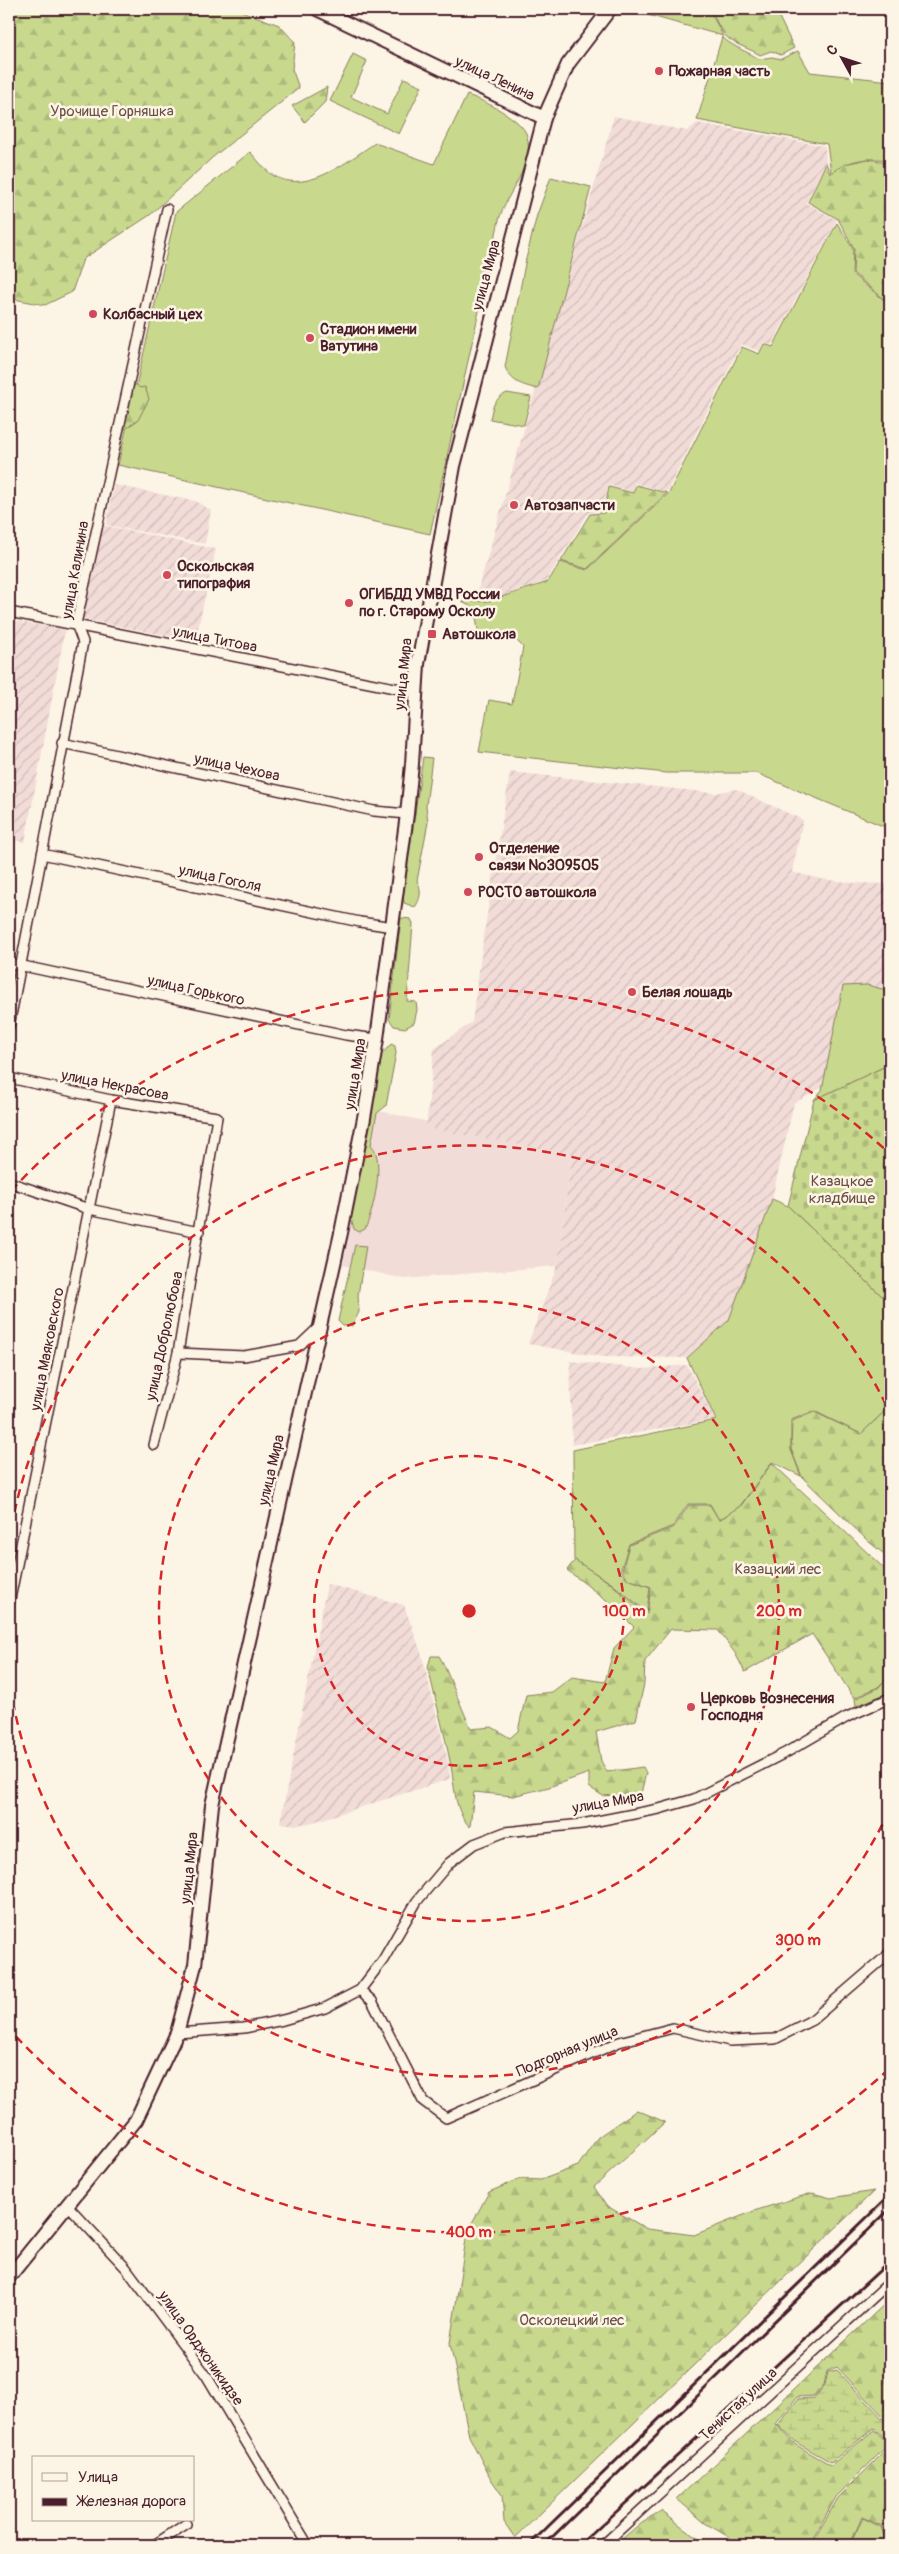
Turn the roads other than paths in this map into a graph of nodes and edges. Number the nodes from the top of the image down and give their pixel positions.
1 (318, 9) edge
2 (610, 9) edge
3 (544, 118) junction
4 (167, 210) dead end
5 (9, 612) edge
6 (76, 624) junction
7 (415, 692) junction
8 (62, 743) junction
9 (406, 814) junction
10 (42, 854) junction
11 (393, 927) junction
12 (9, 963) edge
13 (22, 967) junction
14 (9, 1026) edge
15 (378, 1039) junction
16 (9, 1078) edge
17 (112, 1100) junction
18 (217, 1118) joint
19 (9, 1182) edge
20 (88, 1209) junction
21 (199, 1232) junction
22 (320, 1327) junction
23 (178, 1353) junction
24 (154, 1445) dead end
25 (9, 1604) edge
26 (890, 1698) edge
27 (890, 1953) edge
28 (360, 1990) junction
29 (177, 2033) junction
30 (68, 2206) junction
31 (9, 2277) edge
32 (890, 2282) edge
33 (186, 2524) dead end
34 (154, 2545) edge
35 (308, 2545) edge
36 (603, 2545) edge

1 - 3 main road, улица Ленина
2 - 3 main road, улица Ленина
3 - 7 main road, улица Мира
4 - 6 street, улица Калинина
5 - 6 street, улица Титова
6 - 7 street, улица Титова
6 - 8 street, улица Калинина
7 - 9 main road, улица Мира
8 - 9 street, улица Чехова
8 - 10 street, улица Калинина
9 - 11 main road, улица Мира
10 - 11 street, улица Гоголя
10 - 13 street, улица Калинина
11 - 15 main road, улица Мира
12 - 13 street, улица Горького
13 - 14 street, улица Калинина
13 - 15 street, улица Горького
15 - 22 main road, улица Мира
16 - 17 street, улица Некрасова
17 - 18 street, улица Некрасова
17 - 20 street, улица Маяковского
18 - 21 street, улица Добролюбова
19 - 20 street
20 - 21 street
20 - 25 street, улица Маяковского
21 - 23 street, улица Добролюбова
22 - 23 street
22 - 29 main road, улица Мира
23 - 24 street, улица Добролюбова
26 - 28 street, улица Мира
27 - 28 street, Подгорная улица
28 - 29 street, улица Мира
29 - 30 main road, улица Мира
30 - 31 main road, улица Мира
30 - 35 street, улица Орджоникидзе
32 - 36 street, Тенистая улица
33 - 34 street

